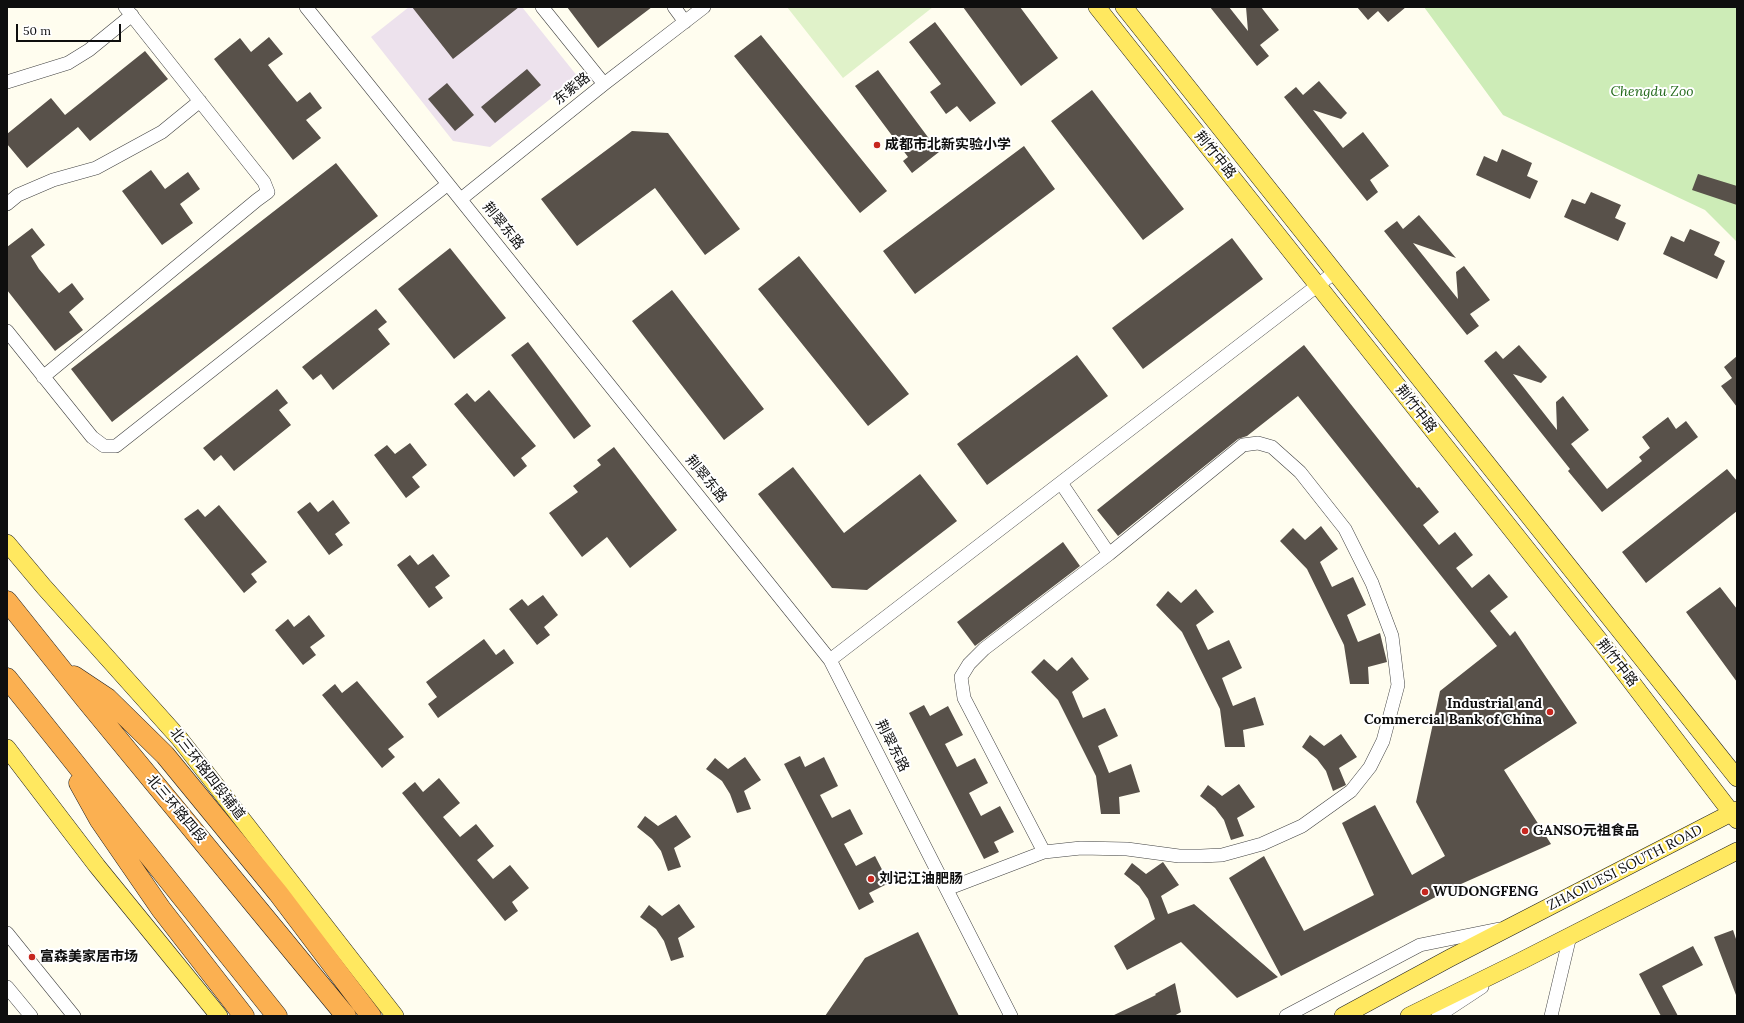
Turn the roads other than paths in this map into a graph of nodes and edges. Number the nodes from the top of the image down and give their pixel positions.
1 (306, 7) edge
2 (542, 7) edge
3 (674, 7) edge
4 (704, 7) edge
5 (1097, 7) edge
6 (1124, 7) edge
7 (128, 11) edge
8 (685, 22) junction
9 (7, 82) edge
10 (604, 84) junction
11 (200, 101) junction
12 (448, 184) junction
13 (461, 199) junction
14 (7, 204) edge
15 (1335, 272) junction
16 (1319, 285) junction
17 (7, 331) edge
18 (43, 377) junction
19 (1061, 483) junction
20 (7, 542) edge
21 (1109, 554) junction
22 (7, 601) edge
23 (830, 660) junction
24 (58, 666) junction
25 (7, 678) edge
26 (7, 701) edge
27 (50, 731) junction
28 (7, 748) edge
29 (1737, 778) edge
30 (1735, 814) edge
31 (1737, 851) edge
32 (1044, 852) junction
33 (947, 889) junction
34 (1512, 926) junction
35 (7, 933) edge
36 (1570, 936) junction
37 (1523, 960) junction
38 (7, 987) edge
39 (31, 1016) edge
40 (74, 1016) edge
41 (219, 1016) edge
42 (244, 1016) edge
43 (277, 1016) edge
44 (346, 1016) edge
45 (371, 1016) edge
46 (395, 1016) edge
47 (1011, 1016) edge
48 (1286, 1016) edge
49 (1343, 1016) edge
50 (1409, 1016) edge
51 (1438, 1016) edge
52 (1551, 1016) edge

1 - 12 street, 荆翠东路
2 - 10 street
3 - 8 street
4 - 8 street, 东紫路
5 - 16 main road, 荆竹中路
6 - 15 main road, 荆竹中路
7 - 9 street
7 - 11 street
8 - 10 street, 东紫路
10 - 13 street, 东紫路
11 - 14 street
11 - 18 street
12 - 13 street, 荆翠东路
12 - 18 street
13 - 23 street, 荆翠东路
15 - 16 street
15 - 29 main road, 荆竹中路
16 - 19 street
16 - 30 main road, 荆竹中路
17 - 18 street
19 - 21 street
19 - 23 street
20 - 46 main road, 北三环路四段辅道
21 - 32 street
21 - 32 street
22 - 24 highway, 北三环路四段
23 - 33 street, 荆翠东路
24 - 44 highway, 北三环路四段
24 - 45 highway
25 - 27 highway
26 - 27 highway
27 - 42 highway
27 - 43 highway
28 - 41 main road
30 - 34 main road, ZHAOJUESI SOUTH ROAD
31 - 36 main road
32 - 33 street
33 - 47 street, 荆翠东路
34 - 48 street
34 - 49 main road, ZHAOJUESI SOUTH ROAD
35 - 40 street
36 - 37 main road
36 - 52 street
37 - 50 main road
37 - 51 street
38 - 39 street

